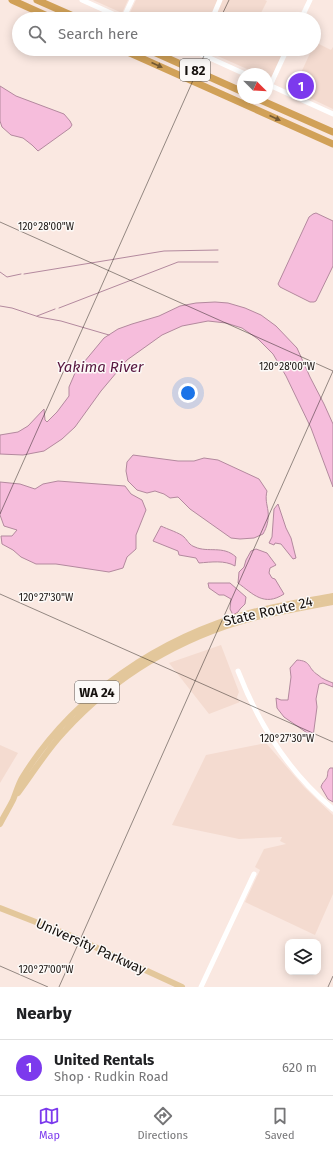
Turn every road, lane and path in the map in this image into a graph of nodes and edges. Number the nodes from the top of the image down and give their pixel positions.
1 (12, 0) edge
2 (37, 0) edge
3 (82, 0) edge
4 (132, 0) edge
5 (220, 0) edge
6 (310, 0) edge
7 (39, 12) edge
8 (64, 12) edge
9 (109, 12) edge
10 (127, 12) edge
11 (215, 12) edge
12 (304, 12) edge
13 (137, 56) edge
14 (163, 56) edge
15 (208, 56) edge
16 (284, 56) edge
17 (237, 70) edge
18 (273, 77) edge
19 (273, 87) edge
20 (237, 89) edge
21 (270, 104) edge
22 (333, 114) edge
23 (333, 132) edge
24 (333, 144) edge
25 (333, 596) edge
26 (333, 602) edge
27 (218, 626) junction
28 (238, 671) dead end
29 (333, 809) edge
30 (0, 824) edge
31 (254, 874) dead end
32 (0, 908) edge
33 (182, 987) edge
34 (201, 987) edge

1 - 7 highway
2 - 8 highway
3 - 9 street
4 - 10 street
5 - 11 street
6 - 12 street
13 -> 24 highway, I 82
14 - 20 highway, I 82
15 - 17 street
16 - 18 street
19 - 22 street
21 - 23 highway
25 - 27 main road, State Route 24 / WA 24
26 - 27 main road, State Route 24 / WA 24
27 - 30 main road, State Route 24 / WA 24
28 - 29 street
31 - 34 street
32 - 33 main road, University Parkway

